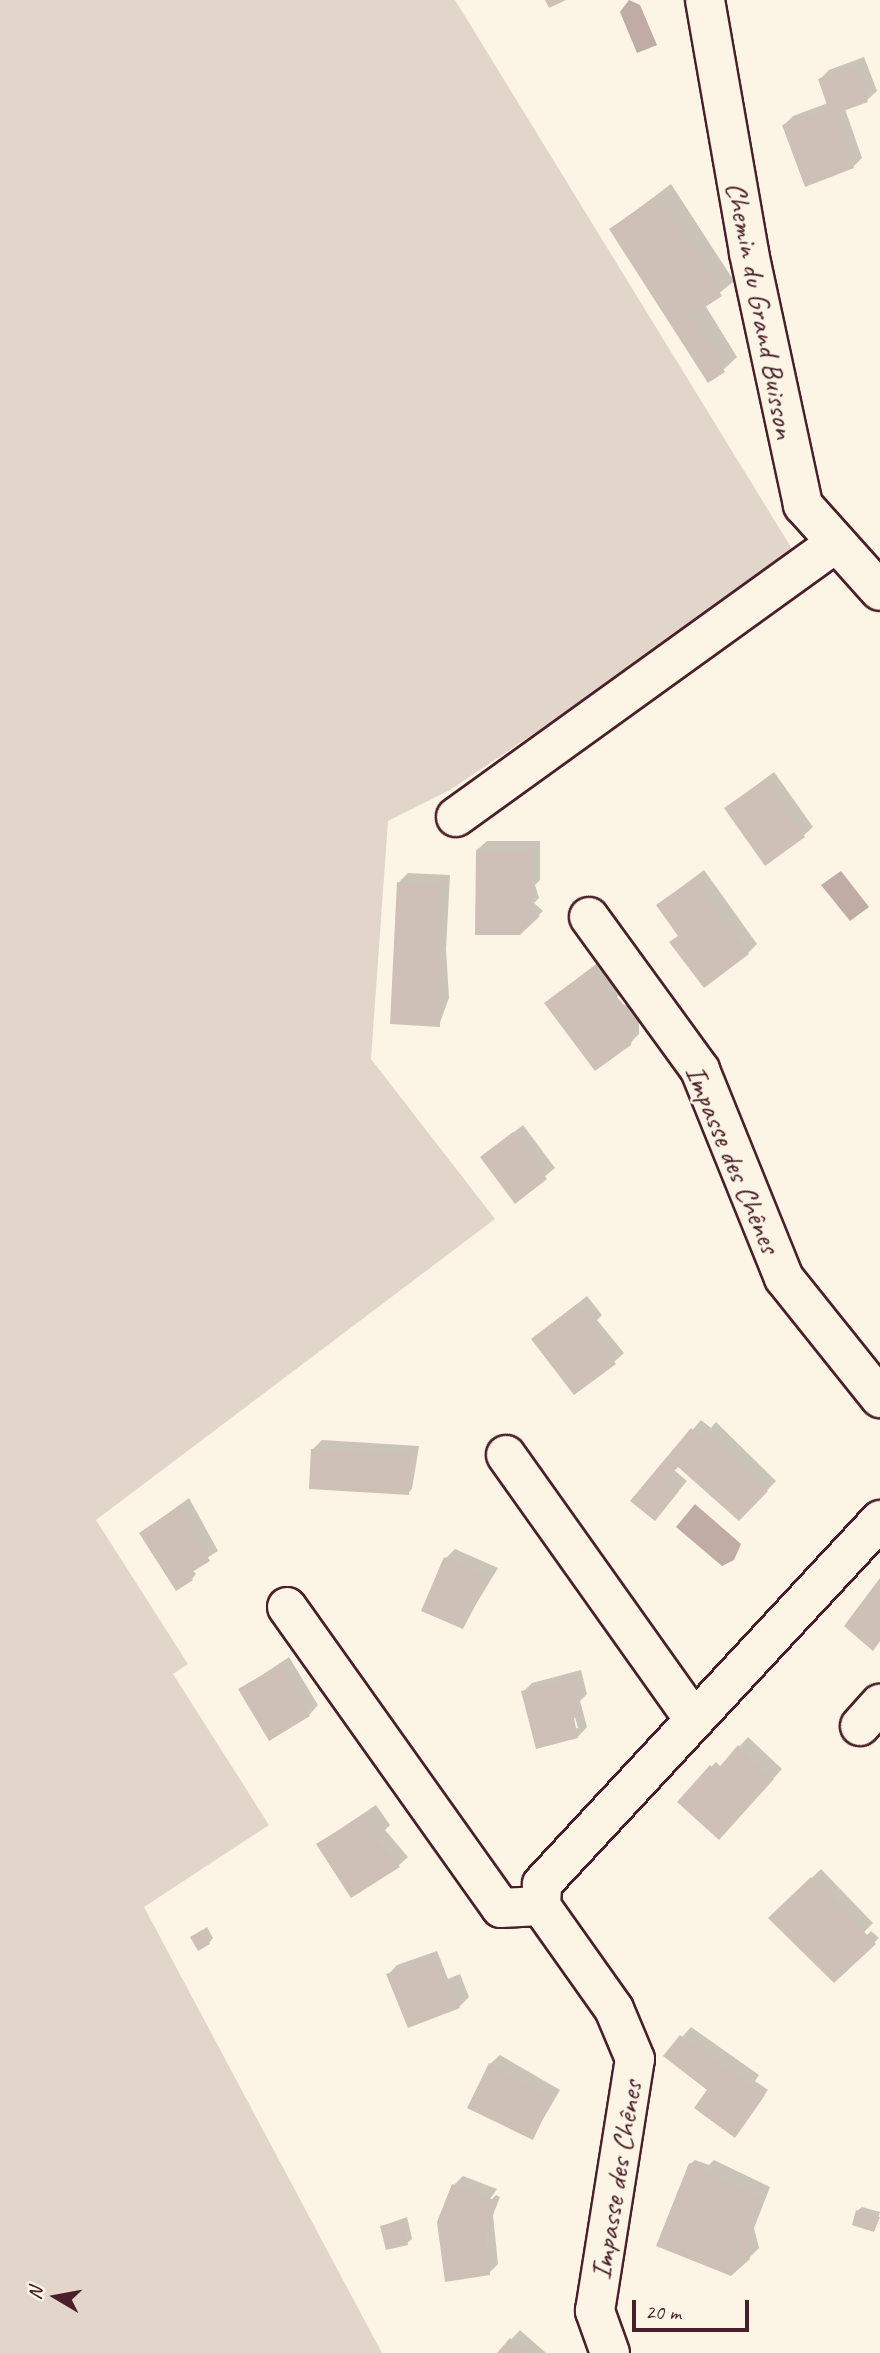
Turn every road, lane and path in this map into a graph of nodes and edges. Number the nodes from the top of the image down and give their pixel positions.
1 (705, 0) edge
2 (836, 543) junction
3 (880, 591) edge
4 (456, 817) dead end
5 (589, 917) dead end
6 (880, 1398) edge
7 (506, 1455) dead end
8 (880, 1520) edge
9 (287, 1607) dead end
10 (694, 1720) junction
11 (541, 1906) junction
12 (610, 2353) edge

1 - 2 street, Chemin du Grand Buisson
2 - 3 street, Chemin du Grand Buisson
2 - 4 street
5 - 6 street, Impasse des Chênes
7 - 10 street
8 - 10 street
9 - 11 street
10 - 11 street
11 - 12 street, Impasse des Chênes

